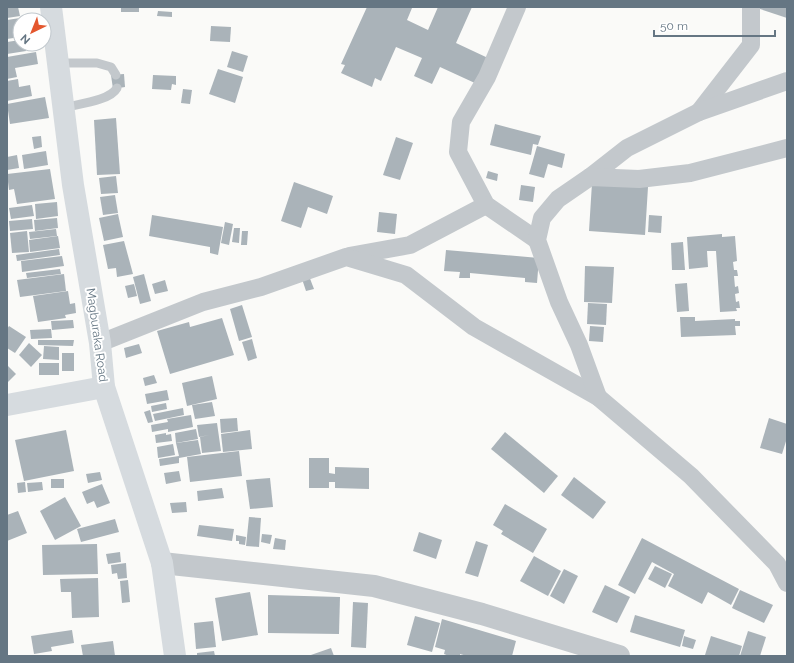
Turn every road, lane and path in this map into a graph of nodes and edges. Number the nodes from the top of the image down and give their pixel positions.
1 (51, 7) edge
2 (518, 7) edge
3 (751, 7) edge
4 (58, 63) junction
5 (116, 75) dead end
6 (787, 75) edge
7 (787, 81) edge
8 (117, 88) dead end
9 (763, 88) junction
10 (63, 108) junction
11 (699, 112) junction
12 (787, 148) edge
13 (590, 177) junction
14 (486, 205) junction
15 (537, 240) junction
16 (346, 257) junction
17 (100, 343) junction
18 (104, 387) junction
19 (598, 397) junction
20 (7, 405) edge
21 (162, 563) junction
22 (782, 564) edge
23 (787, 583) edge
24 (175, 656) edge
25 (619, 656) edge

1 - 4 main road, Magburaka Road
2 - 14 street
3 - 11 street
4 - 5 lane
4 - 10 main road, Magburaka Road
6 - 9 street
7 - 9 street
8 - 10 lane
9 - 11 street
10 - 17 main road, Magburaka Road
11 - 13 street
12 - 13 street
13 - 15 street
14 - 15 street
14 - 16 street
15 - 19 street
16 - 17 street
16 - 19 street
17 - 18 main road, Magburaka Road
18 - 20 main road
18 - 21 main road, Magburaka Road
19 - 22 street
21 - 24 main road, Magburaka Road
21 - 25 street
22 - 23 street

